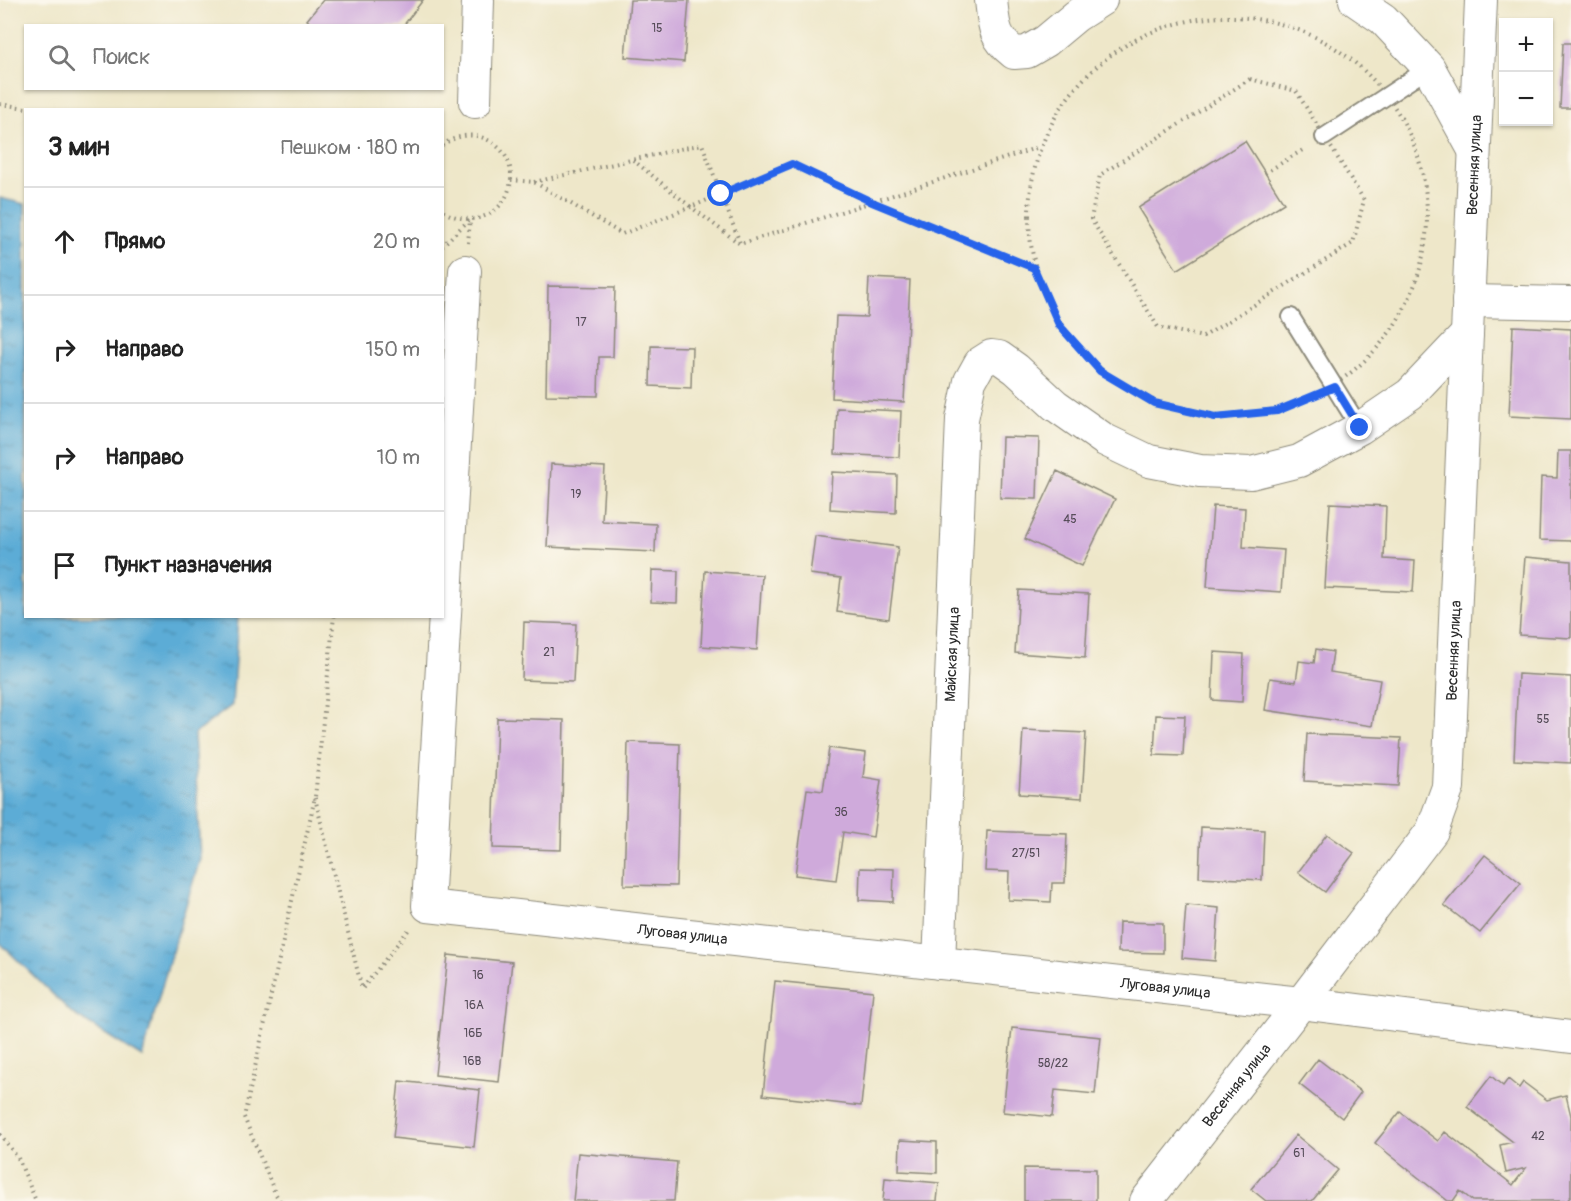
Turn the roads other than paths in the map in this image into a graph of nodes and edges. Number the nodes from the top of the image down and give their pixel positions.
1 (477, 0) edge
2 (992, 0) edge
3 (1101, 0) edge
4 (1355, 0) edge
5 (1481, 0) edge
6 (1429, 68) junction
7 (474, 102) dead end
8 (1324, 137) road end
9 (1475, 151) junction
10 (465, 271) dead end
11 (1468, 301) junction
12 (1571, 303) edge
13 (1291, 317) dead end
14 (1467, 334) junction
15 (1360, 428) junction
16 (939, 963) junction
17 (1301, 1003) junction
18 (1571, 1037) edge
19 (1146, 1201) edge

1 - 7 street
2 - 3 street
4 - 6 street
5 - 9 street, Весенняя улица
6 - 8 lane
6 - 9 street
9 - 11 street, Весенняя улица
10 - 16 street, Луговая улица
11 - 12 street
11 - 14 street, Весенняя улица
13 - 15 lane
14 - 15 street
14 - 17 street, Весенняя улица
15 - 16 street, Майская улица
16 - 17 street, Луговая улица
17 - 18 street, Луговая улица
17 - 19 street, Весенняя улица

